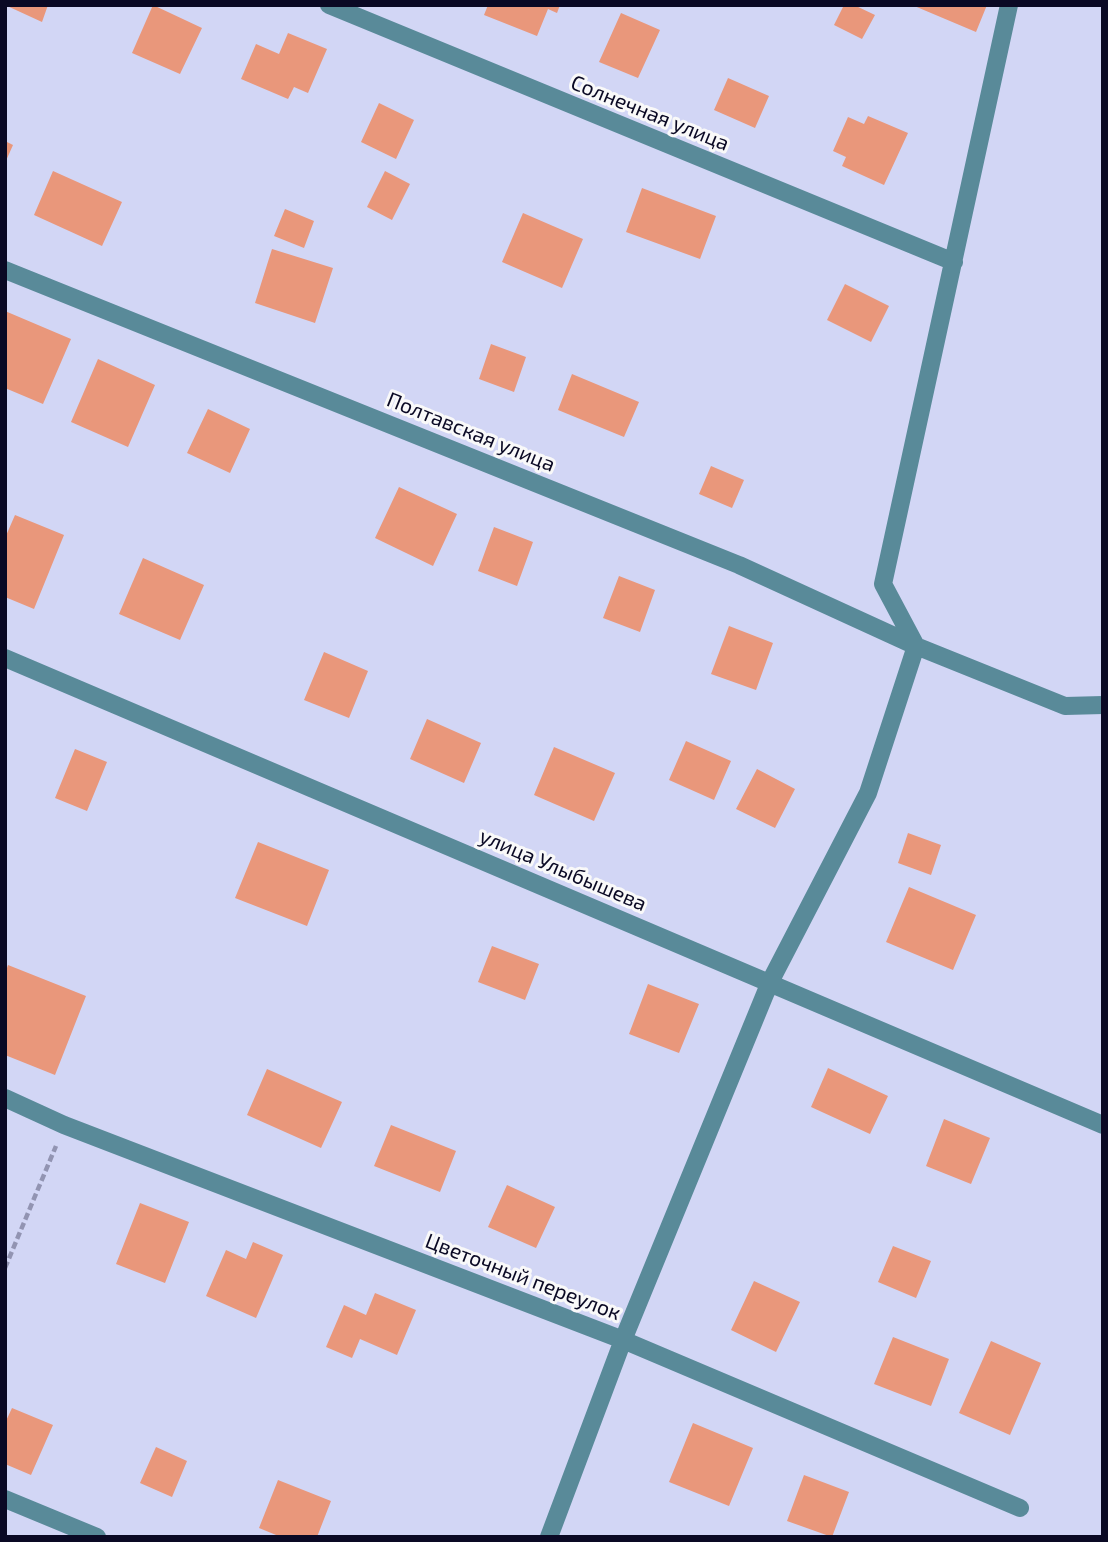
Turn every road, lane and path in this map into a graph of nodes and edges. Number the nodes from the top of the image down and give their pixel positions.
1 (329, 5) edge
2 (1009, 5) edge
3 (954, 262) junction
4 (5, 270) edge
5 (916, 646) junction
6 (5, 658) edge
7 (1103, 705) edge
8 (770, 982) junction
9 (5, 1098) edge
10 (64, 1125) junction
11 (1103, 1125) edge
12 (5, 1268) edge
13 (622, 1340) junction
14 (5, 1499) edge
15 (1020, 1508) dead end
16 (97, 1537) edge
17 (549, 1537) edge

1 - 3 street, Солнечная улица
2 - 3 street
3 - 5 street
4 - 5 street, Полтавская улица
5 - 7 street, Полтавская улица
5 - 8 street
6 - 8 street, улица Улыбышева
8 - 11 street, улица Улыбышева
8 - 13 street
9 - 10 street, Цветочный переулок
10 - 12 path
10 - 13 street, Цветочный переулок
13 - 15 street, Цветочный переулок
13 - 17 street
14 - 16 street

